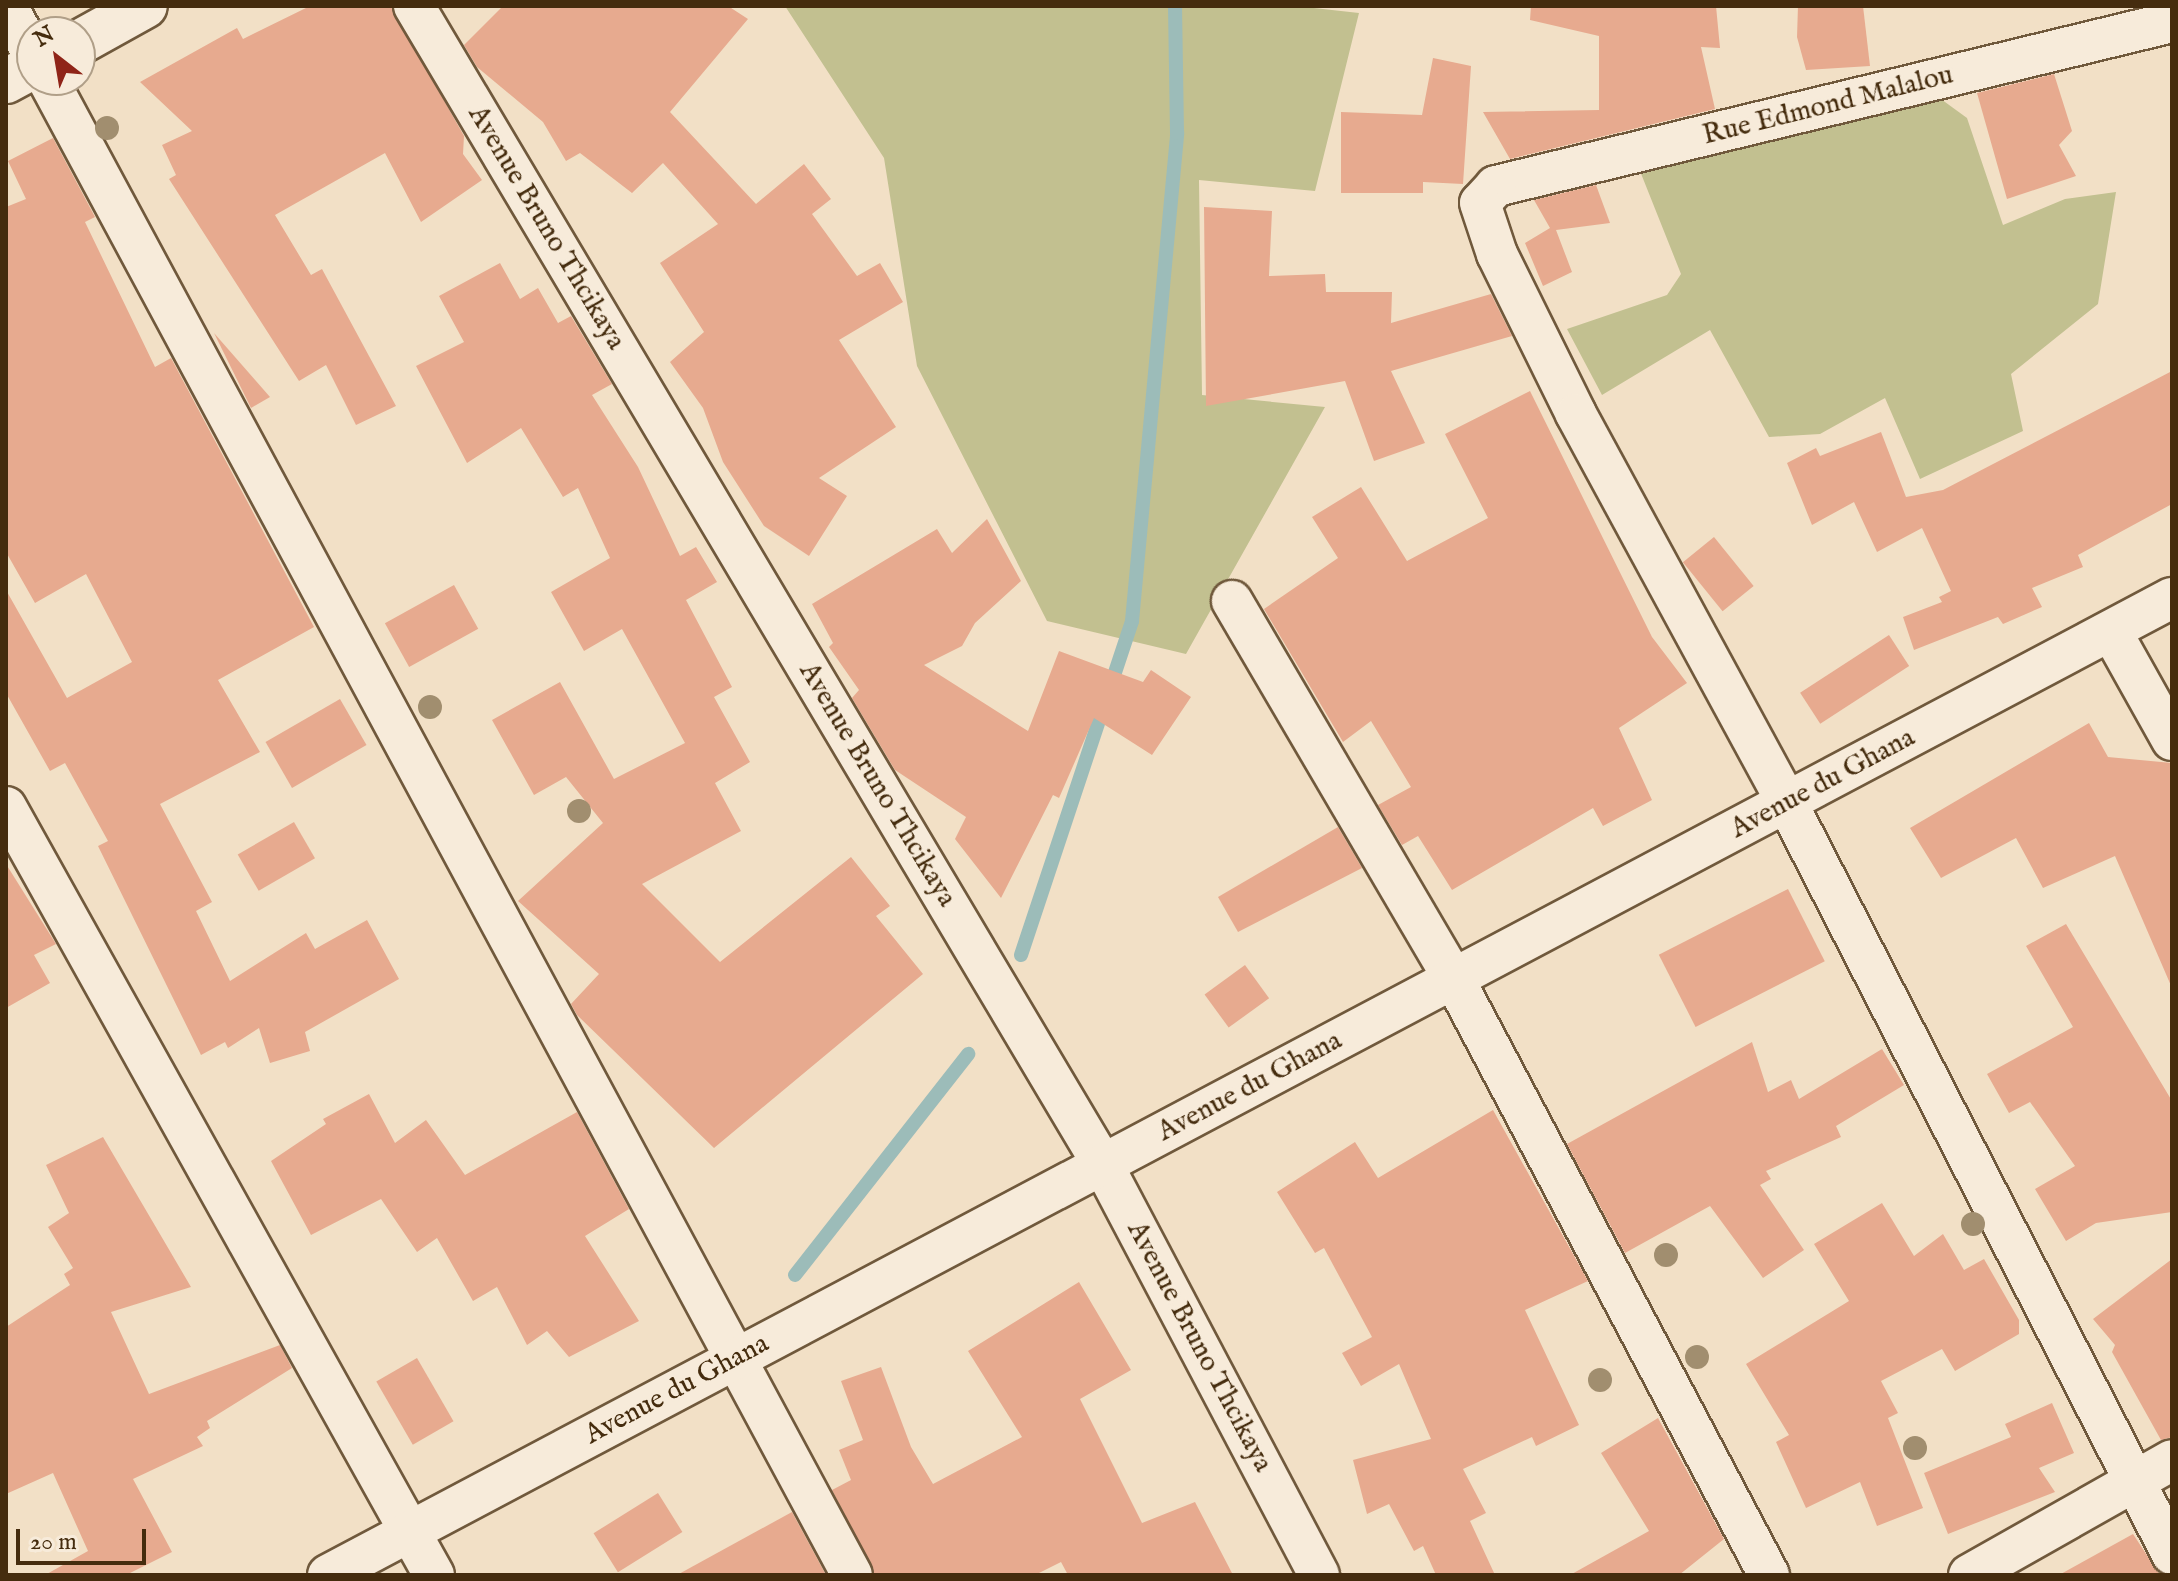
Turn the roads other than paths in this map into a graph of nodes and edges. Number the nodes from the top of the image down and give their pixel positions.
1 (145, 6) edge
2 (414, 6) edge
3 (2172, 22) edge
4 (96, 33) edge
5 (57, 96) edge
6 (2172, 598) edge
7 (1232, 601) dead end
8 (2111, 631) junction
9 (2172, 740) edge
10 (1787, 803) junction
11 (6, 807) edge
12 (1454, 979) junction
13 (1103, 1165) junction
14 (739, 1357) junction
15 (2172, 1460) edge
16 (2132, 1481) junction
17 (411, 1531) junction
18 (2172, 1554) edge
19 (328, 1575) edge
20 (434, 1575) edge
21 (852, 1575) edge
22 (1319, 1575) edge
23 (1769, 1575) edge
24 (1969, 1575) edge

1 - 4 street
2 - 13 street, Avenue Bruno Thcikaya
3 - 10 street, Rue Edmond Malalou
5 - 14 street
6 - 8 street, Avenue du Ghana
7 - 12 street
8 - 9 street
8 - 10 street, Avenue du Ghana
10 - 12 street, Avenue du Ghana
10 - 16 street
11 - 17 street
12 - 13 street, Avenue du Ghana
12 - 23 street
13 - 14 street, Avenue du Ghana
13 - 22 street, Avenue Bruno Thcikaya
14 - 17 street, Avenue du Ghana
14 - 21 street
15 - 16 street
16 - 18 street
16 - 24 street
17 - 19 street, Avenue du Ghana
17 - 20 street

